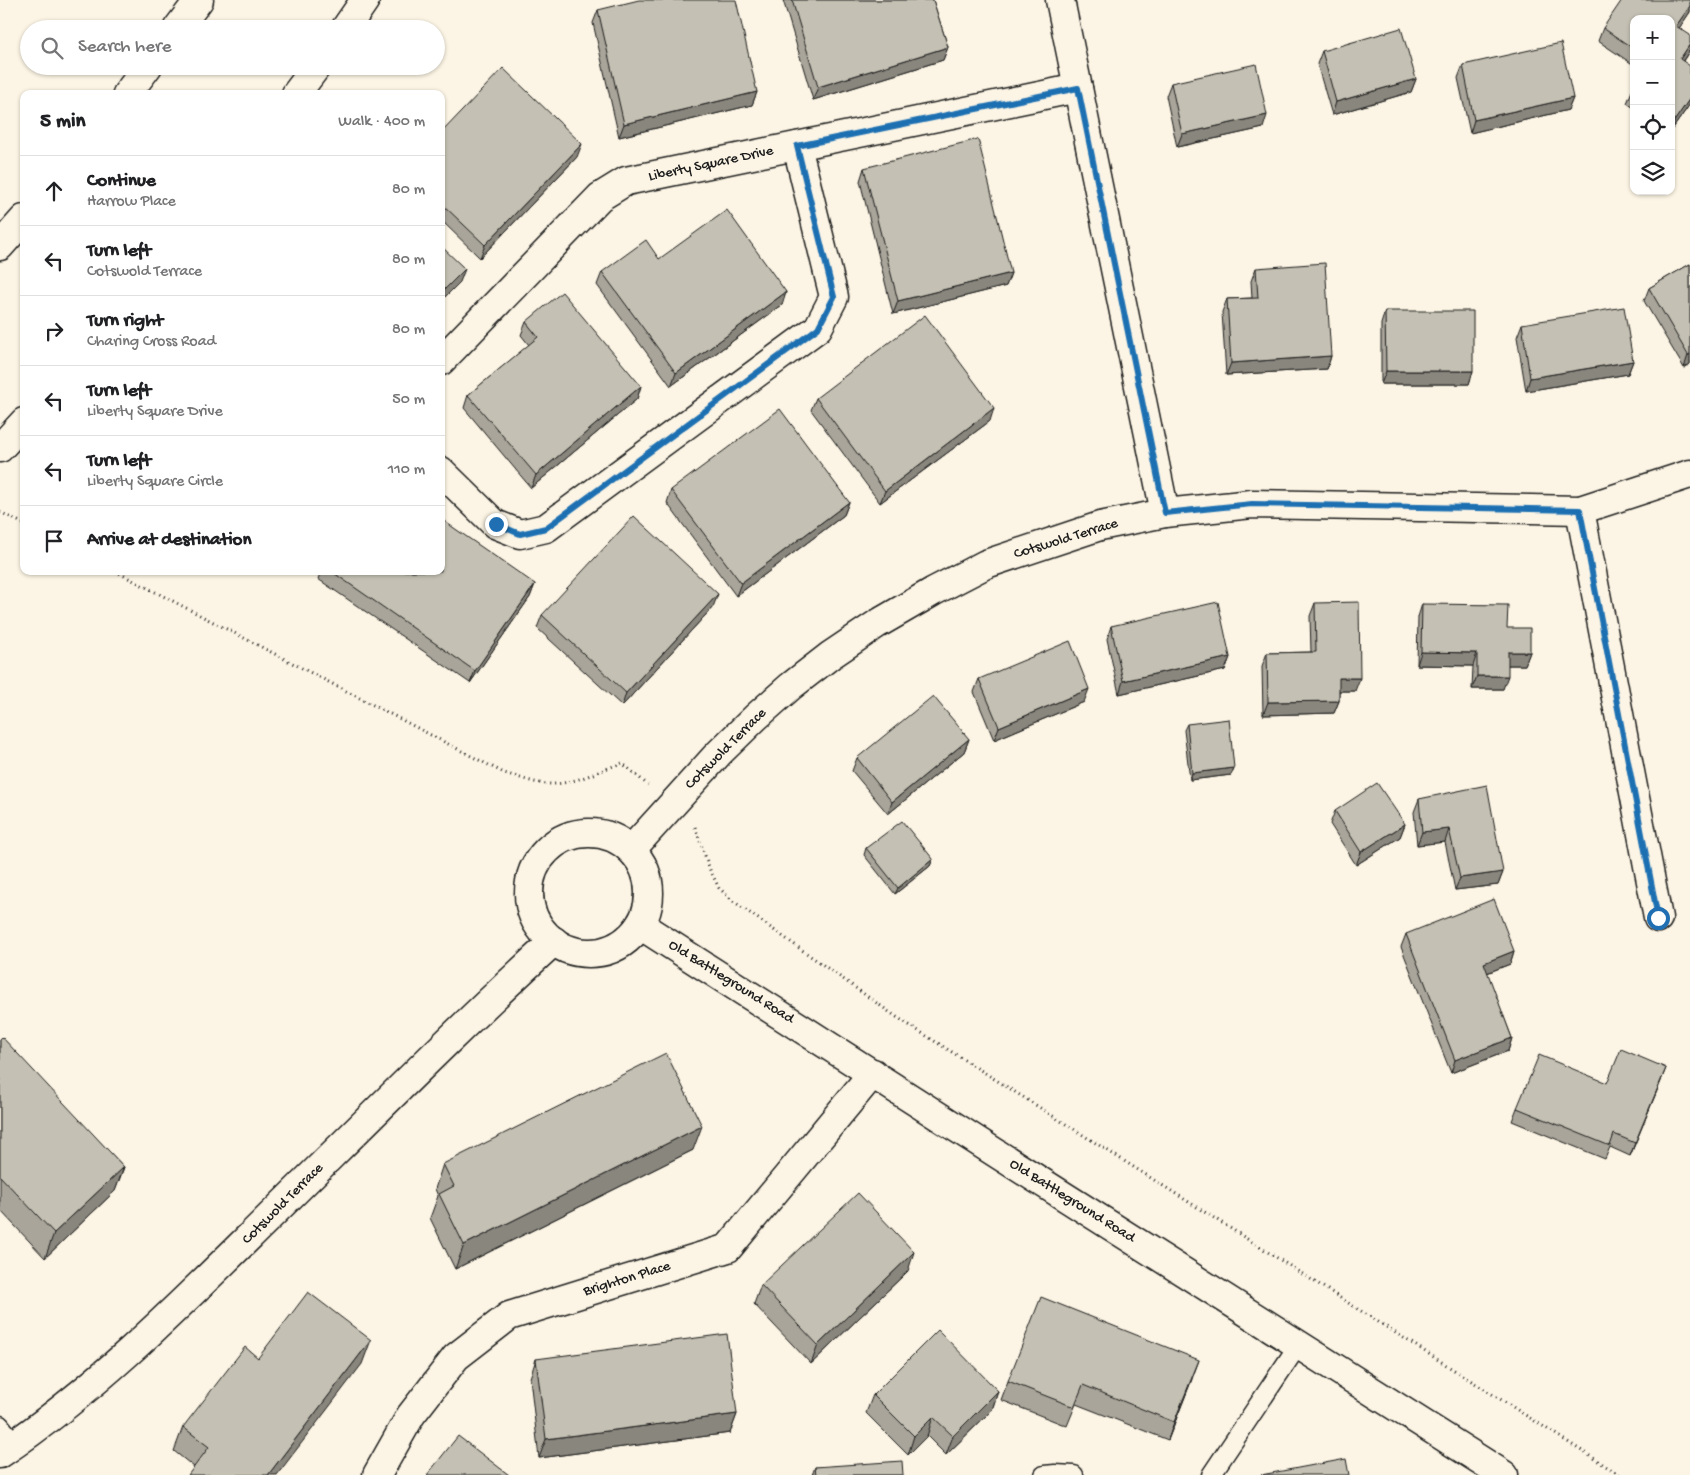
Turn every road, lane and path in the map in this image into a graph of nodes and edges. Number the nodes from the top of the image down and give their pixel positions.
1 (199, 0) edge
2 (366, 0) edge
3 (1060, 0) edge
4 (184, 20) edge
5 (352, 20) edge
6 (141, 75) edge
7 (310, 75) edge
8 (1078, 88) junction
9 (130, 90) edge
10 (299, 90) edge
11 (797, 146) junction
12 (20, 224) edge
13 (0, 246) edge
14 (445, 357) edge
15 (20, 426) edge
16 (0, 448) edge
17 (1690, 474) edge
18 (445, 475) edge
19 (1580, 510) junction
20 (0, 512) edge
21 (1165, 513) junction
22 (20, 522) edge
23 (123, 575) edge
24 (672, 805) junction
25 (631, 850) junction
26 (1658, 918) dead end
27 (640, 925) junction
28 (554, 941) junction
29 (873, 1073) junction
30 (1299, 1344) junction
31 (5, 1441) edge
32 (378, 1475) edge
33 (1044, 1475) edge
34 (1074, 1475) edge
35 (1211, 1475) edge
36 (1504, 1475) edge
37 (1620, 1475) edge

1 - 4 main road
2 - 5 main road
3 - 8 main road
6 - 9 main road
7 - 10 main road
8 - 11 main road, Liberty Square Drive
8 - 21 main road
11 - 14 main road, Liberty Square Drive
11 - 18 main road
12 - 13 main road
15 - 16 main road
17 - 19 main road, Cotswold Terrace
19 - 21 main road, Cotswold Terrace
19 - 26 main road
20 - 22 path
21 - 24 main road, Cotswold Terrace
23 - 24 path
24 - 25 main road, Cotswold Terrace
24 - 37 path
25 - 27 main road
25 - 28 main road
27 - 28 main road
27 - 29 main road, Old Battleground Road
28 - 31 main road, Cotswold Terrace
29 - 30 main road, Old Battleground Road
29 - 32 main road, Brighton Place
30 - 35 lane
30 - 36 main road, Old Battleground Road
33 - 34 lane

